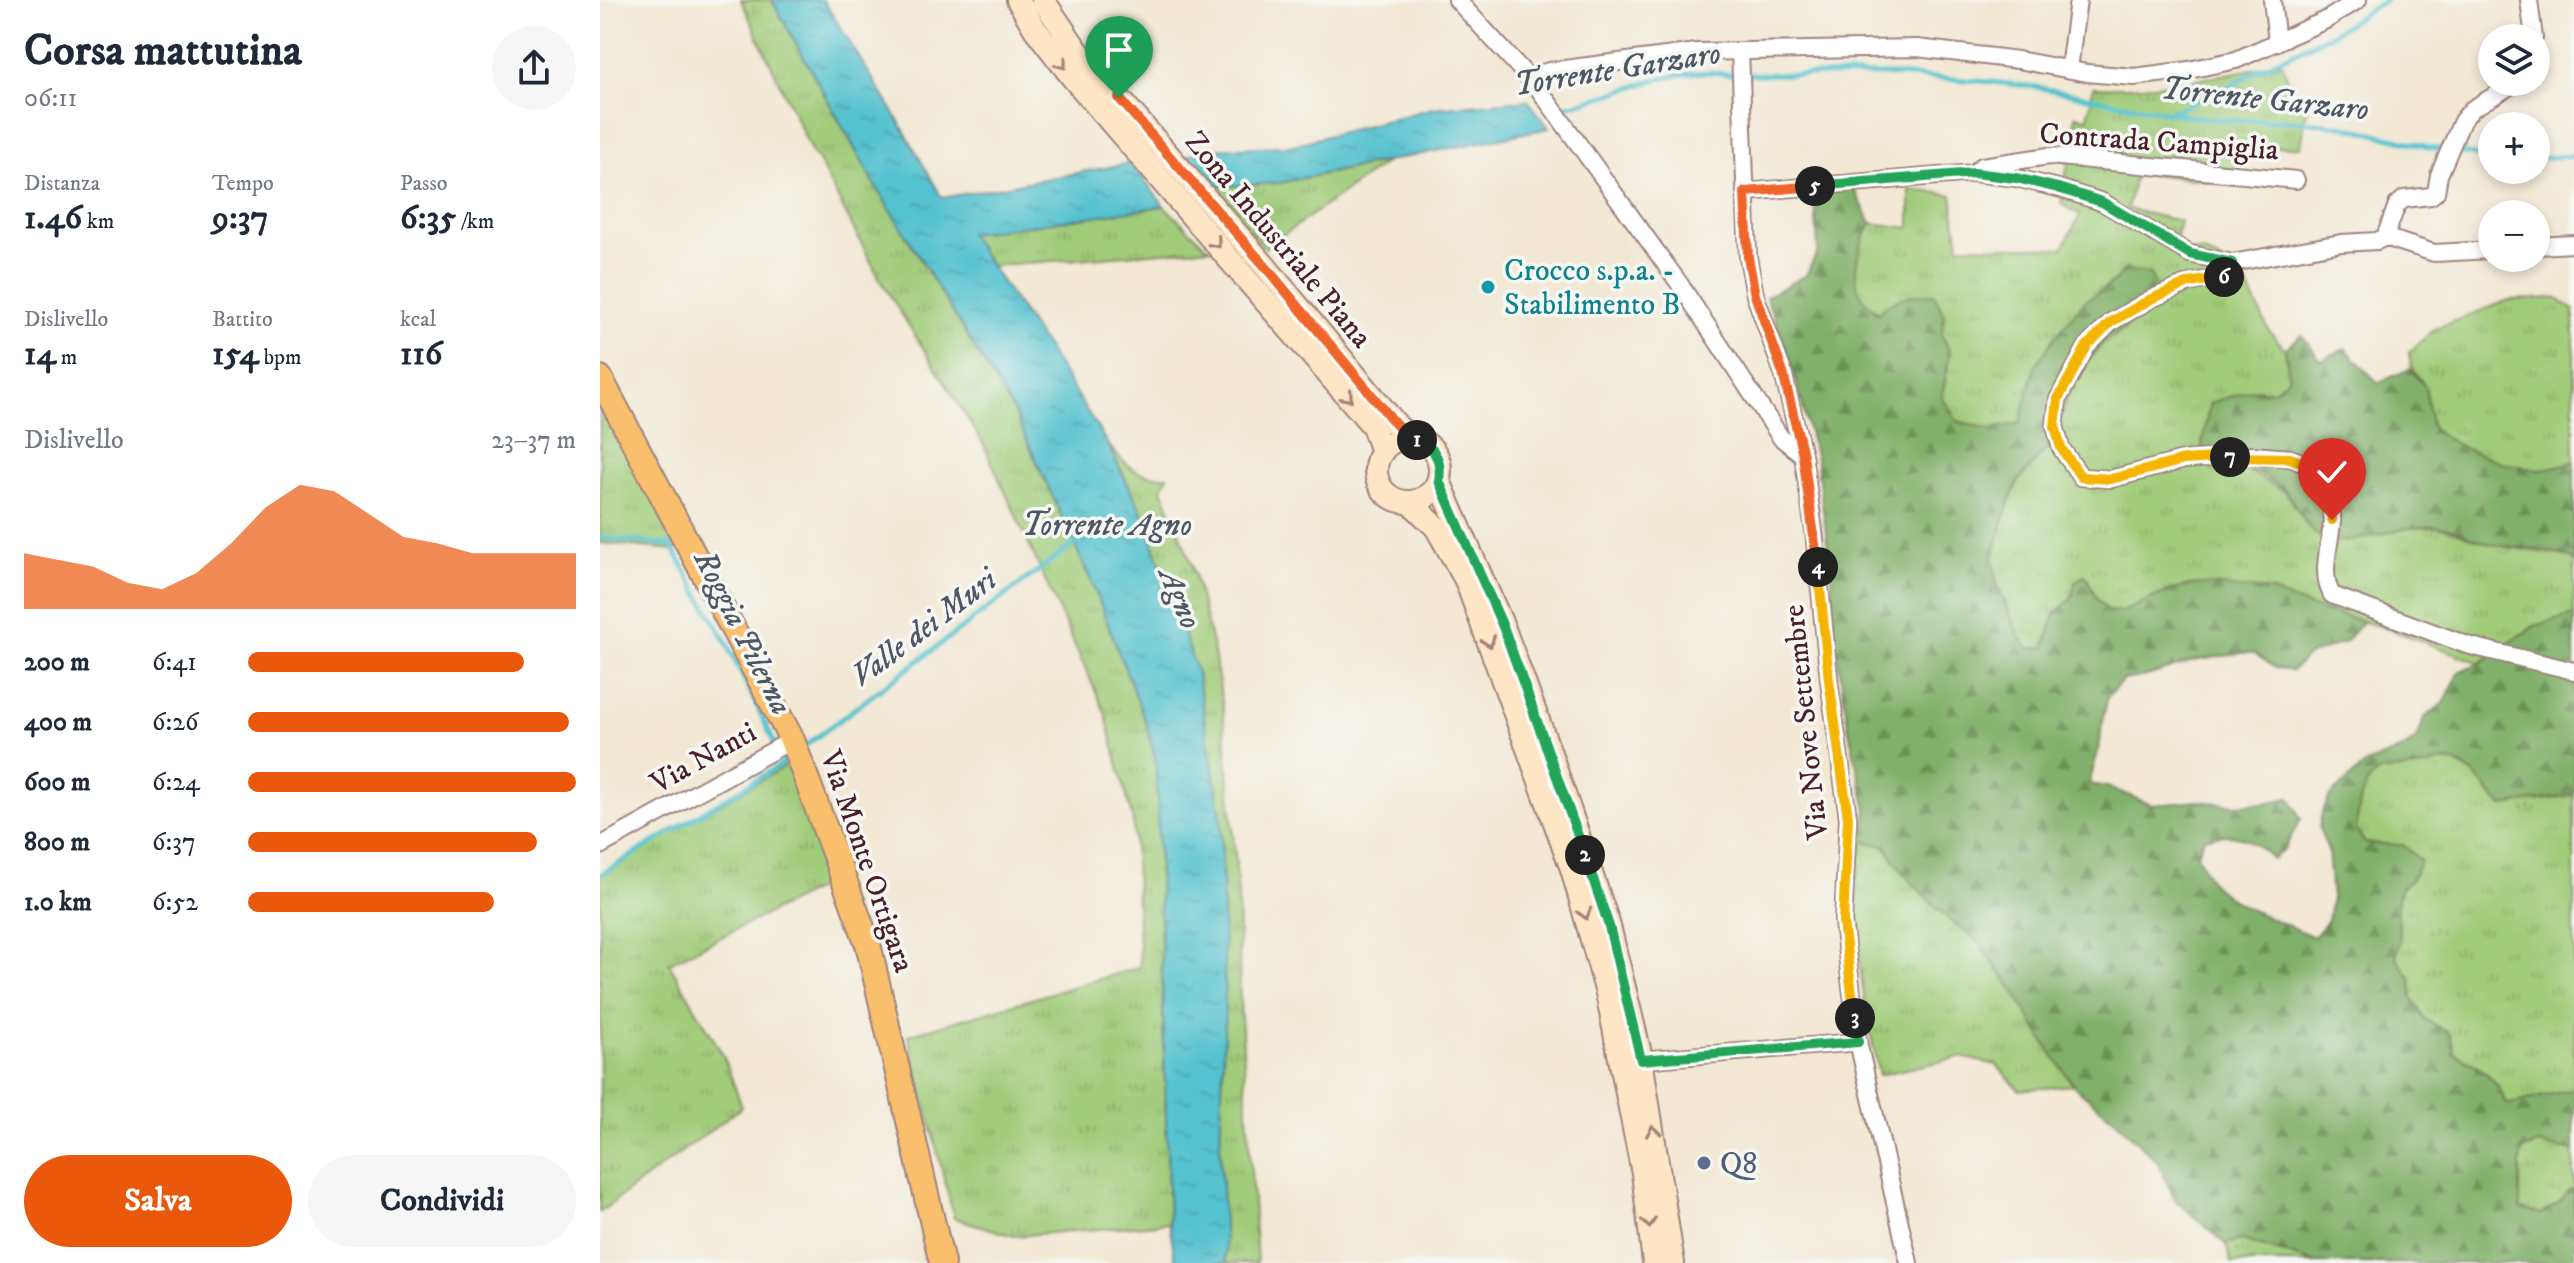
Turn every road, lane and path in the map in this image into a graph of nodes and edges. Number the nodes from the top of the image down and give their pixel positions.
1 (1018, 0) edge
2 (1043, 0) edge
3 (1457, 0) edge
4 (2078, 0) edge
5 (2272, 0) edge
6 (2358, 0) edge
7 (2529, 0) edge
8 (2532, 24) edge
9 (2277, 42) junction
10 (1740, 51) junction
11 (2069, 69) junction
12 (1533, 82) junction
13 (2494, 96) edge
14 (1974, 173) junction
15 (2296, 180) dead end
16 (1745, 192) junction
17 (2385, 237) junction
18 (2574, 244) edge
19 (2550, 245) edge
20 (2478, 251) edge
21 (2232, 263) junction
22 (600, 378) edge
23 (1415, 439) junction
24 (1382, 452) junction
25 (1803, 455) junction
26 (1439, 481) junction
27 (1411, 503) junction
28 (2574, 671) edge
29 (792, 740) junction
30 (600, 846) edge
31 (1858, 1042) junction
32 (1641, 1060) junction
33 (942, 1263) edge
34 (1654, 1263) edge
35 (1673, 1263) edge
36 (1909, 1263) edge

1 -> 24 main road, Zona Industriale Piana
2 - 23 main road, Zona Industriale Piana
3 - 12 street
4 - 11 street
5 - 9 street
6 - 9 street
7 - 8 street
9 - 11 street
10 - 11 street
10 - 12 street
10 - 16 street, Via Nove Settembre
12 - 25 street
13 - 17 street
14 - 15 street, Contrada Campiglia
14 - 16 street, Contrada Campiglia
14 - 21 street, Contrada Campiglia
16 - 25 street, Via Nove Settembre
17 - 20 street
17 - 21 street
18 - 19 street
21 - 28 street
22 - 29 main road, Via Monte Ortigara
23 - 24 main road
23 - 26 main road
24 - 27 main road
25 - 31 street, Via Nove Settembre
26 - 27 main road
26 - 32 main road
27 -> 34 main road
29 - 30 street, Via Nanti
29 - 33 main road, Via Monte Ortigara
31 - 32 street
31 - 36 street, Via Nove Settembre
35 -> 32 main road

